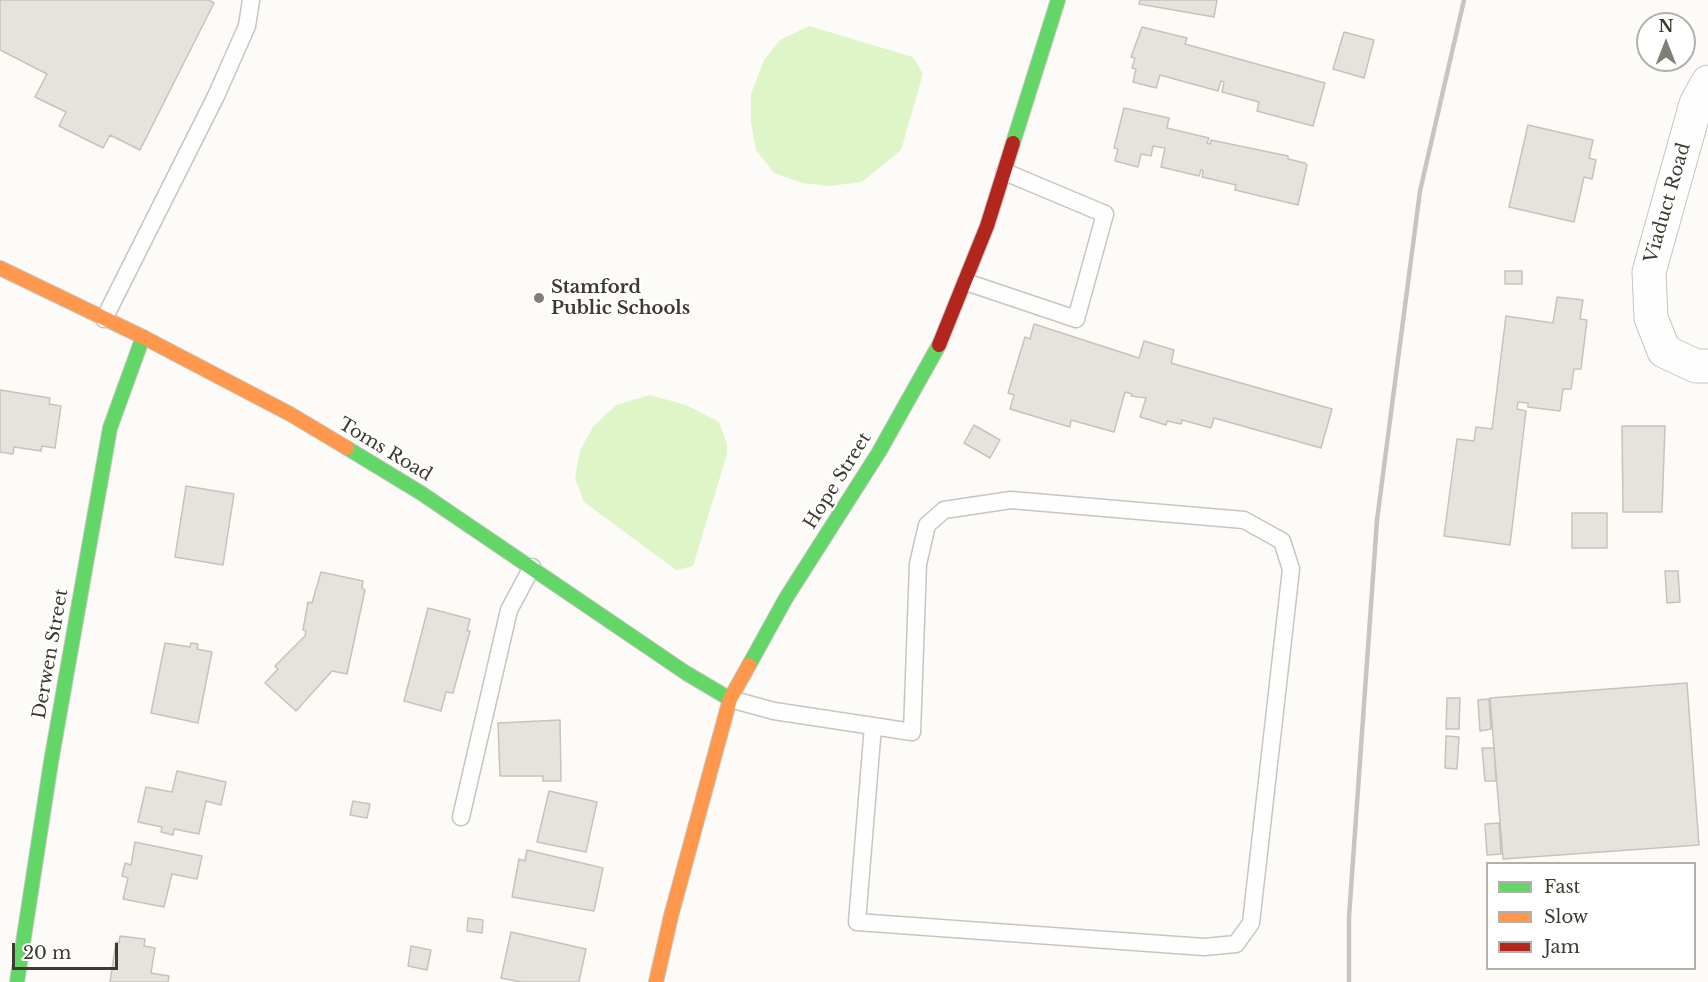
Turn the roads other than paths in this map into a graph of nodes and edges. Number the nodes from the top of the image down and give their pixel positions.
1 (250, 0) edge
2 (1058, 0) edge
3 (1708, 82) edge
4 (1005, 172) junction
5 (0, 268) edge
6 (966, 282) junction
7 (104, 319) junction
8 (143, 338) junction
9 (1708, 366) edge
10 (532, 567) junction
11 (730, 699) junction
12 (873, 726) junction
13 (461, 818) dead end
14 (17, 982) edge
15 (656, 982) edge

1 - 7 lane
2 - 4 street, Hope Street
3 - 9 street, Viaduct Road
4 - 6 street, Hope Street
4 - 6 lane
5 - 7 street, Toms Road
6 - 11 street, Hope Street
7 - 8 street, Toms Road
8 - 10 street, Toms Road
8 - 14 street, Derwen Street
10 - 11 street, Toms Road
10 - 13 lane
11 - 12 lane
11 - 15 street, Hope Street
12 - 12 lane

